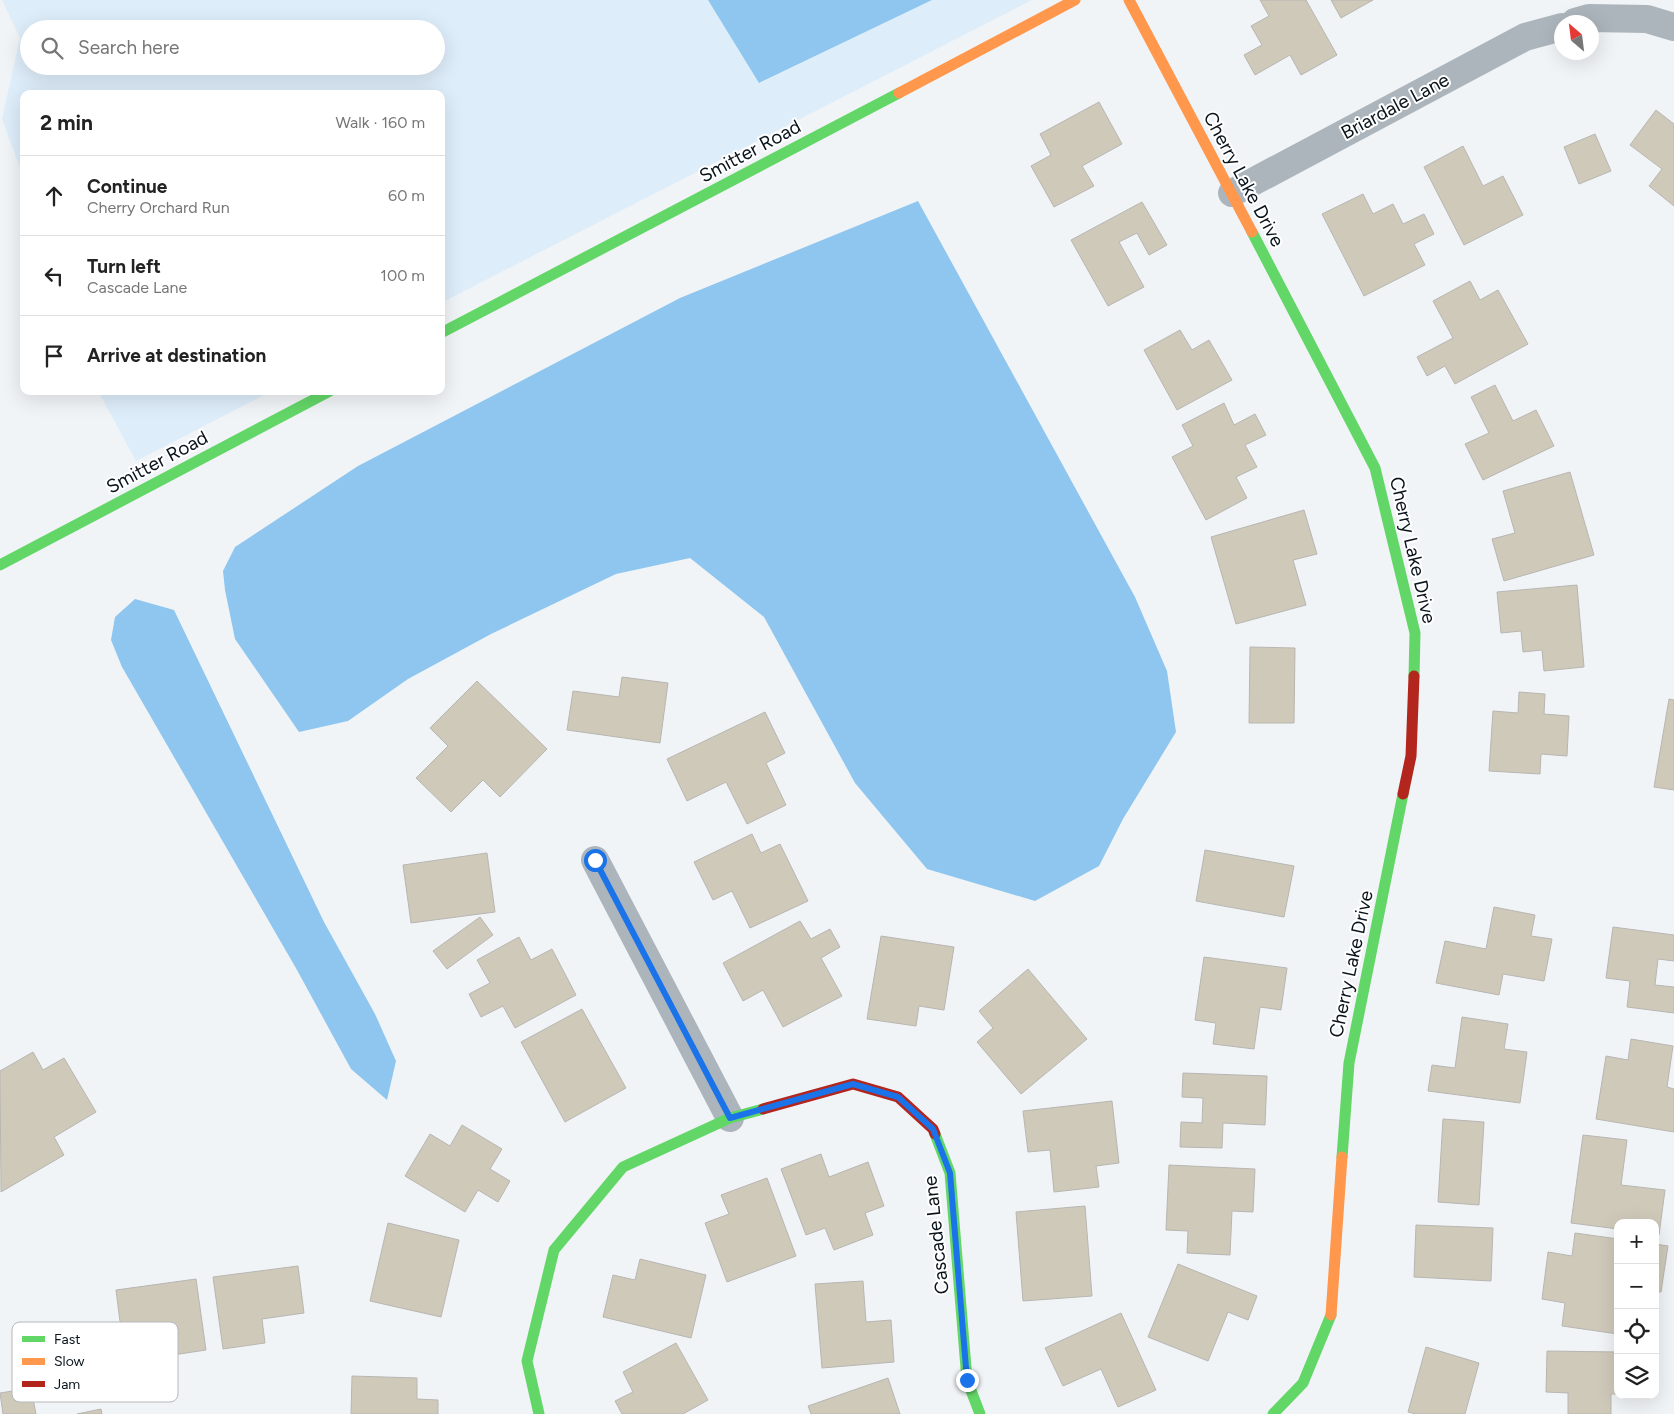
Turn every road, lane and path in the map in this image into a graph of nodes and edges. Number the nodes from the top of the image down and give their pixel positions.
1 (1075, 0) edge
2 (1129, 0) edge
3 (1599, 18) edge
4 (1674, 27) edge
5 (1554, 29) edge
6 (1232, 193) junction
7 (445, 331) edge
8 (322, 395) edge
9 (2, 561) edge
10 (595, 860) dead end
11 (730, 1118) junction
12 (539, 1414) edge
13 (980, 1414) edge
14 (1273, 1414) edge

1 - 7 street, Smitter Road
2 - 6 street, Cherry Lake Drive
3 - 4 street
5 - 6 street, Briardale Lane
6 - 14 street, Cherry Lake Drive
8 - 9 street, Smitter Road
10 - 11 street
11 - 12 street, Cascade Lane
11 - 13 street, Cascade Lane

